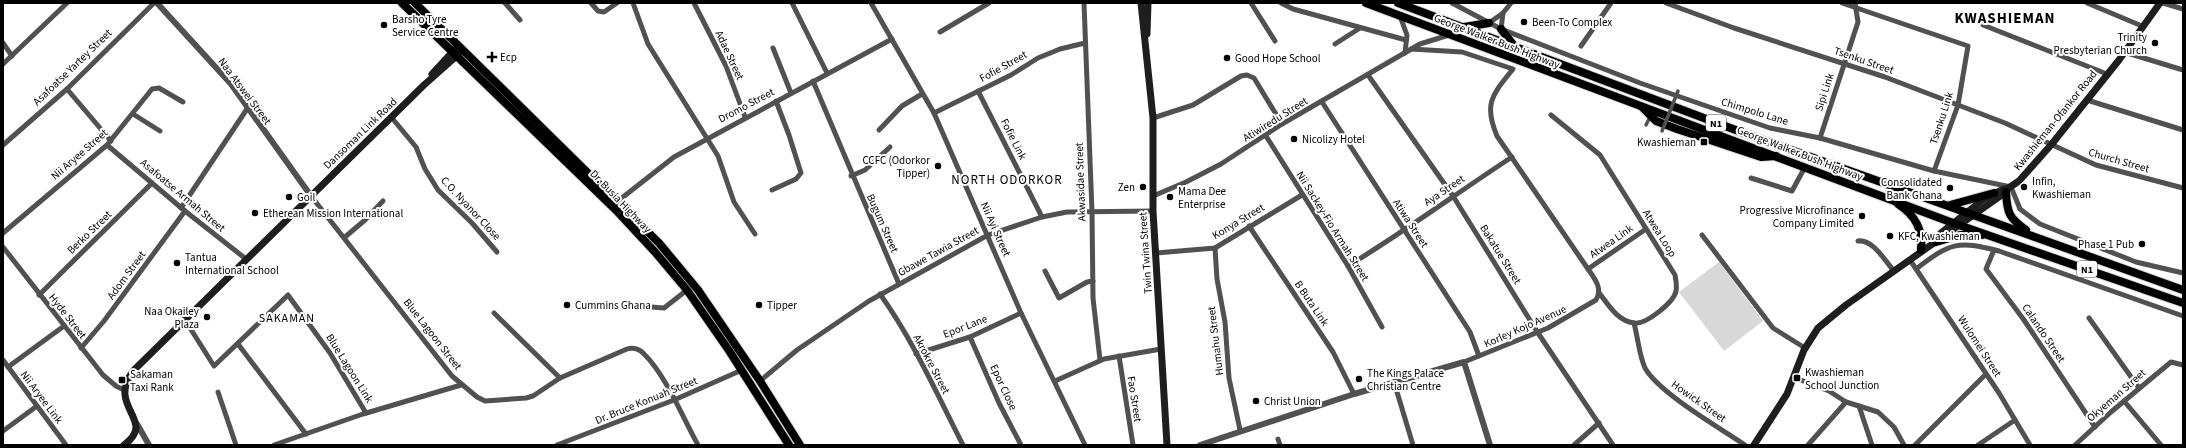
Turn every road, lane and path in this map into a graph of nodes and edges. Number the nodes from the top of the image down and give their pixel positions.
1 (67, 3) edge
2 (156, 3) edge
3 (402, 3) edge
4 (415, 3) edge
5 (505, 3) edge
6 (591, 3) edge
7 (617, 3) edge
8 (633, 3) edge
9 (694, 3) edge
10 (792, 3) edge
11 (871, 3) edge
12 (989, 3) edge
13 (1084, 3) edge
14 (1140, 3) edge
15 (1148, 3) edge
16 (1251, 3) edge
17 (1281, 3) edge
18 (1366, 3) edge
19 (1398, 3) edge
20 (1413, 3) edge
21 (1452, 3) edge
22 (1511, 3) edge
23 (1611, 3) edge
24 (1666, 3) edge
25 (1842, 3) edge
26 (2087, 3) edge
27 (2160, 3) edge
28 (2163, 3) edge
29 (1855, 5) edge
30 (2183, 9) edge
31 (1420, 12) junction
32 (1503, 13) junction
33 (1400, 16) junction
34 (520, 20) dead end
35 (1489, 23) junction
36 (1982, 25) dead end
37 (2142, 26) junction
38 (1462, 27) junction
39 (1360, 28) junction
40 (1501, 29) junction
41 (940, 32) dead end
42 (1450, 34) junction
43 (892, 39) junction
44 (1406, 40) junction
45 (1275, 41) dead end
46 (3, 43) edge
47 (1085, 43) junction
48 (1335, 44) dead end
49 (1581, 46) dead end
50 (773, 48) dead end
51 (1411, 49) junction
52 (1517, 49) junction
53 (457, 51) junction
54 (2124, 52) junction
55 (1405, 53) junction
56 (12, 56) junction
57 (1146, 60) junction
58 (1844, 63) junction
59 (3, 64) edge
60 (2183, 70) edge
61 (827, 73) junction
62 (2107, 74) junction
63 (1368, 75) junction
64 (813, 81) junction
65 (67, 89) junction
66 (978, 91) junction
67 (1678, 91) dead end
68 (791, 93) junction
69 (922, 94) junction
70 (2087, 100) junction
71 (776, 101) junction
72 (183, 102) dead end
73 (1322, 102) junction
74 (1958, 105) junction
75 (1642, 108) junction
76 (247, 109) junction
77 (934, 113) junction
78 (133, 114) junction
79 (1551, 115) dead end
80 (1650, 116) junction
81 (746, 117) junction
82 (392, 118) junction
83 (1153, 118) junction
84 (1282, 124) junction
85 (1646, 124) dead end
86 (879, 130) dead end
87 (1662, 130) dead end
88 (2183, 130) edge
89 (160, 131) dead end
90 (1266, 136) junction
91 (706, 138) junction
92 (1820, 138) junction
93 (109, 143) junction
94 (3, 145) edge
95 (2051, 145) junction
96 (890, 147) dead end
97 (1776, 156) junction
98 (1512, 157) junction
99 (1805, 167) junction
100 (1934, 171) junction
101 (851, 176) junction
102 (1751, 178) dead end
103 (152, 183) junction
104 (2183, 188) edge
105 (2008, 189) junction
106 (772, 190) dead end
107 (1994, 193) junction
108 (1302, 194) junction
109 (312, 196) junction
110 (1153, 196) junction
111 (1453, 196) junction
112 (1887, 198) junction
113 (383, 201) dead end
114 (618, 201) junction
115 (1948, 205) junction
116 (183, 210) junction
117 (1153, 211) junction
118 (1092, 212) junction
119 (1970, 212) junction
120 (1042, 217) junction
121 (1956, 224) junction
122 (1249, 226) junction
123 (1646, 229) junction
124 (1405, 231) junction
125 (3, 233) edge
126 (755, 234) dead end
127 (988, 235) junction
128 (1702, 235) dead end
129 (1990, 235) junction
130 (345, 237) junction
131 (2035, 237) junction
132 (1858, 241) dead end
133 (1936, 242) junction
134 (3, 247) edge
135 (1215, 248) junction
136 (1994, 250) junction
137 (497, 252) dead end
138 (1919, 252) junction
139 (1156, 253) junction
140 (246, 259) junction
141 (1910, 260) junction
142 (1348, 266) junction
143 (1588, 269) junction
144 (1916, 269) junction
145 (1045, 271) dead end
146 (1894, 271) junction
147 (2183, 273) edge
148 (1093, 281) junction
149 (2160, 281) junction
150 (899, 284) junction
151 (2183, 285) edge
152 (687, 290) junction
153 (2183, 290) edge
154 (880, 294) junction
155 (1600, 294) junction
156 (39, 295) junction
157 (2183, 303) edge
158 (639, 306) dead end
159 (494, 313) dead end
160 (1021, 313) junction
161 (2183, 316) edge
162 (2089, 318) dead end
163 (185, 320) junction
164 (1634, 323) junction
165 (64, 326) junction
166 (1382, 327) dead end
167 (1538, 333) junction
168 (970, 338) junction
169 (238, 344) junction
170 (81, 348) junction
171 (1805, 348) junction
172 (1161, 349) junction
173 (916, 354) junction
174 (1119, 356) junction
175 (1479, 356) junction
176 (3, 360) edge
177 (1100, 360) junction
178 (1464, 362) junction
179 (2183, 365) edge
180 (8, 367) junction
181 (742, 370) junction
182 (1986, 374) junction
183 (1793, 377) junction
184 (560, 378) junction
185 (1055, 380) junction
186 (760, 381) junction
187 (1394, 382) junction
188 (462, 386) junction
189 (2139, 388) junction
190 (124, 390) junction
191 (218, 392) dead end
192 (1354, 394) junction
193 (674, 400) junction
194 (2124, 401) junction
195 (1846, 402) junction
196 (37, 406) junction
197 (1859, 406) junction
198 (366, 413) junction
199 (2015, 420) junction
200 (1599, 423) junction
201 (137, 424) junction
202 (2095, 426) junction
203 (1240, 430) junction
204 (3, 431) edge
205 (144, 434) junction
206 (306, 434) junction
207 (133, 438) junction
208 (1278, 439) dead end
209 (2081, 439) junction
210 (66, 445) edge
211 (124, 445) edge
212 (149, 445) edge
213 (236, 445) edge
214 (274, 445) edge
215 (557, 445) edge
216 (698, 445) edge
217 (789, 445) edge
218 (800, 445) edge
219 (962, 445) edge
220 (1021, 445) edge
221 (1085, 445) edge
222 (1132, 445) edge
223 (1167, 445) edge
224 (1200, 445) edge
225 (1280, 445) edge
226 (1413, 445) edge
227 (1490, 445) edge
228 (1574, 445) edge
229 (1613, 445) edge
230 (1745, 445) edge
231 (1754, 445) edge
232 (1808, 445) edge
233 (1872, 445) edge
234 (1904, 445) edge
235 (1915, 445) edge
236 (1978, 445) edge
237 (2030, 445) edge
238 (2075, 445) edge
239 (2086, 445) edge
240 (2161, 445) edge

1 - 56 street
2 - 65 street, Asafoatse Yartey Street
2 - 76 street, Naa Atswei Street
3 - 53 highway, Dr. Busia Highway
4 - 53 highway, Dr. Busia Highway
5 - 34 street
6 - 7 street
8 - 91 street
9 - 81 street, Adae Street
10 - 61 street
11 - 43 street, Nii Ayi Street
12 - 41 street
13 - 47 street, Akwasidae Street
14 - 57 main road, Twin Twina Street
15 - 57 main road, Twin Twina Street
16 - 45 street
17 - 39 street
18 - 33 highway, George Walker Bush Highway / N1
19 - 31 highway, George Walker Bush Highway / N1
20 - 31 highway
21 - 35 street, Chimpolo Lane
22 - 32 street
23 - 49 street
24 - 58 street, Tsenku Street
25 - 29 street
26 - 37 street
27 - 37 main road, Kwashieman-Ofankor Road
28 - 30 street
29 - 58 street, Sipi Link
29 - 74 street, Tsenku Link
31 - 38 highway, George Walker Bush Highway / N1
32 - 35 street
32 - 40 street
33 - 42 highway, George Walker Bush Highway / N1
33 - 44 street
35 - 38 highway
35 - 40 street, Chimpolo Lane
36 - 62 street
37 - 54 main road, Kwashieman-Ofankor Road
38 - 52 highway, George Walker Bush Highway / N1
39 - 44 street
39 - 48 street
40 - 52 highway
40 - 92 street, Chimpolo Lane
42 - 51 street, Atiwiredu Street
42 - 75 highway, George Walker Bush Highway / N1
43 - 61 street, Dromo Street
43 - 69 street, Nii Ayi Street
44 - 55 street
46 - 56 street
47 - 66 street, Fofie Street
47 - 118 street, Akwasidae Street
50 - 68 street
51 - 55 street, Atiwiredu Street
51 - 98 street
52 - 115 highway, George Walker Bush Highway / N1
53 - 82 main road, Dansoman Link Road
53 - 114 highway, Dr. Busia Highway
53 - 152 highway, Dr. Busia Highway
54 - 60 street
54 - 62 main road, Kwashieman-Ofankor Road
55 - 63 street, Atiwiredu Street
56 - 59 street
57 - 83 main road, Twin Twina Street
58 - 74 street, Tsenku Street
58 - 92 street, Sipi Link
61 - 64 street, Dromo Street
62 - 70 main road, Kwashieman-Ofankor Road
63 - 73 street, Atiwiredu Street
63 - 111 street, Bakatue Street
64 - 68 street, Dromo Street
64 - 101 street, Bugum Street
65 - 93 street, Asafoatse Armah Street
65 - 94 street, Asafoatse Yartey Street
66 - 77 street, Fofie Street
66 - 120 street, Fofie Link
67 - 87 street, bridge
68 - 71 street, Dromo Street
69 - 77 street, Nii Ayi Street
69 - 86 street
70 - 88 street
70 - 95 main road, Kwashieman-Ofankor Road
71 - 81 street, Dromo Street
71 - 106 street
72 - 78 street, Nii Aryee Street
73 - 84 street, Atiwiredu Street
73 - 124 street, Atiwa Street
74 - 95 street, Tsenku Street
74 - 100 street, Tsenku Link
75 - 80 highway
75 - 97 highway, George Walker Bush Highway / N1
76 - 109 street, Naa Atswei Street
76 - 116 street, Adom Street
77 - 127 street, Nii Ayi Street
78 - 89 street
78 - 93 street, Nii Aryee Street
79 - 123 street, Atwea Loop
80 - 85 street
80 - 97 highway
81 - 91 street, Dromo Street
82 - 109 main road, Dansoman Link Road
82 - 137 street, C.O. Nyanor Close
83 - 84 street
83 - 110 main road, Twin Twina Street
84 - 90 street, Atiwiredu Street
90 - 108 street, Nii Sackey-Fio Armah Street
90 - 110 street, Atiwiredu Street
91 - 114 street, Dromo Street
91 - 126 street
92 - 100 street, Chimpolo Lane
93 - 103 street, Asafoatse Armah Street
93 - 125 street, Nii Aryee Street
95 - 104 street, Church Street
95 - 105 main road, Kwashieman-Ofankor Road
96 - 101 street
97 - 99 highway, George Walker Bush Highway / N1
98 - 111 street, Aya Street
98 - 143 street
99 - 102 street
99 - 112 highway, George Walker Bush Highway / N1
100 - 105 street, Chimpolo Lane
101 - 150 street, Bugum Street
103 - 116 street, Asafoatse Armah Street
103 - 156 street, Berko Street
105 - 107 main road, Kwashieman-Ofankor Road
105 - 119 main road, Kwashieman-Ofankor Road
105 - 131 highway
105 - 147 street
107 - 115 highway
107 - 119 main road, Kwashieman-Ofankor Road
108 - 122 street, Konya Street
108 - 142 street, Nii Sackey-Fio Armah Street
109 - 130 street, Blue Lagoon Street
109 - 140 main road, Dansoman Link Road
110 - 117 main road, Twin Twina Street
111 - 124 street, Aya Street
111 - 167 street, Bakatue Street
112 - 121 highway, George Walker Bush Highway / N1
112 - 138 highway
113 - 130 street
114 - 186 highway, Dr. Busia Highway
115 - 119 highway, George Walker Bush Highway / N1
116 - 140 street, Asafoatse Armah Street
116 - 170 street, Adom Street
117 - 118 street, Gbawe Tawia Street
117 - 139 main road, Twin Twina Street
118 - 120 street, Gbawe Tawia Street
118 - 148 street, Akwasidae Street
119 - 121 main road, Kwashieman-Ofankor Road
119 - 131 highway, George Walker Bush Highway / N1
120 - 127 street, Gbawe Tawia Street
121 - 129 highway, George Walker Bush Highway / N1
121 - 133 main road, Kwashieman-Ofankor Road
121 - 138 main road, Kwashieman-Ofankor Road
122 - 135 street, Konya Street
122 - 192 street, B Buta Link
123 - 143 street, Atwea Link
123 - 164 street, Atwea Loop
124 - 142 street, Aya Street
124 - 175 street, Atiwa Street
127 - 150 street, Gbawe Tawia Street
127 - 160 street, Nii Ayi Street
128 - 171 street
129 - 133 highway
129 - 157 highway, George Walker Bush Highway / N1
130 - 188 street, Blue Lagoon Street
131 - 149 highway, George Walker Bush Highway / N1
132 - 146 street
133 - 138 main road, Kwashieman-Ofankor Road
134 - 156 street, Hyde Street
135 - 139 street, Konya Street
135 - 203 street, Humahu Street
136 - 144 street
136 - 161 street
136 - 202 street, Calando Street
138 - 141 main road, Kwashieman-Ofankor Road
139 - 172 main road, Twin Twina Street
140 - 163 main road, Dansoman Link Road
141 - 144 street, Wulomei Street
141 - 146 main road, Kwashieman-Ofankor Road
142 - 166 street, Nii Sackey-Fio Armah Street
143 - 155 street
144 - 182 street, Wulomei Street
145 - 148 street
146 - 171 main road, Kwashieman-Ofankor Road
148 - 177 street, Akwasidae Street
149 - 151 highway
149 - 153 highway, George Walker Bush Highway / N1
150 - 154 street, Gbawe Tawia Street
152 - 158 street
152 - 181 highway, Dr. Busia Highway
154 - 173 street, Akrokre Street
154 - 186 street, Gbawe Tawia Street
155 - 164 street
155 - 167 street, Korley Kojo Avenue
156 - 165 street, Hyde Street
159 - 184 street
160 - 168 street, Epor Lane
160 - 185 street, Nii Ayi Street
162 - 189 street
163 - 169 street
163 - 190 main road, Dansoman Link Road
164 - 230 street, Howick Street
165 - 170 street, Hyde Street
165 - 180 street
167 - 175 street, Korley Kojo Avenue
167 - 200 street, Bakatue Street
168 - 173 street, Epor Lane
168 - 220 street, Epor Close
169 - 198 street, Blue Lagoon Link
169 - 206 street
170 - 190 street, Hyde Street
171 - 183 main road, Kwashieman-Ofankor Road
172 - 174 street
172 - 223 main road, Twin Twina Street
173 - 219 street, Akrokre Street
174 - 177 street
174 - 222 street, Fao Street
175 - 178 street, Korley Kojo Avenue
176 - 180 street, Nii Aryee Link
177 - 185 street
178 - 187 street, Korley Kojo Avenue
178 - 227 street
179 - 189 street, Okyeman Street
180 - 196 street, Nii Aryee Link
181 - 193 street, Dr. Bruce Konuah Street
181 - 217 highway, Dr. Busia Highway
182 - 199 street, Wulomei Street
182 - 235 street
183 - 195 street
183 - 231 main road, Kwashieman-Ofankor Road
184 - 188 street
184 - 193 street
185 - 221 street, Nii Ayi Street
186 - 218 highway, Dr. Busia Highway
187 - 192 street, Korley Kojo Avenue
187 - 226 street
188 - 198 street, Blue Lagoon Street
189 - 194 street, Okyeman Street
190 - 201 main road
191 - 213 street
192 - 203 street, Korley Kojo Avenue
193 - 215 street, Dr. Bruce Konuah Street
193 - 216 street
194 - 202 street, Okyeman Street
194 - 240 street
195 - 197 street
195 - 232 street
196 - 204 street
196 - 210 street, Nii Aryee Link
197 - 233 street
197 - 234 street
198 - 206 street, Blue Lagoon Street
199 - 236 street
199 - 237 street, Wulomei Street
200 - 228 street
200 - 229 street, Bakatue Street
201 - 205 street
201 - 207 main road
202 - 209 street, Okyeman Street
203 - 224 street, Korley Kojo Avenue
205 - 207 street
205 - 212 street
206 - 214 street, Blue Lagoon Street
207 - 211 main road
208 - 225 street
209 - 238 street, Okyeman Street
209 - 239 street

